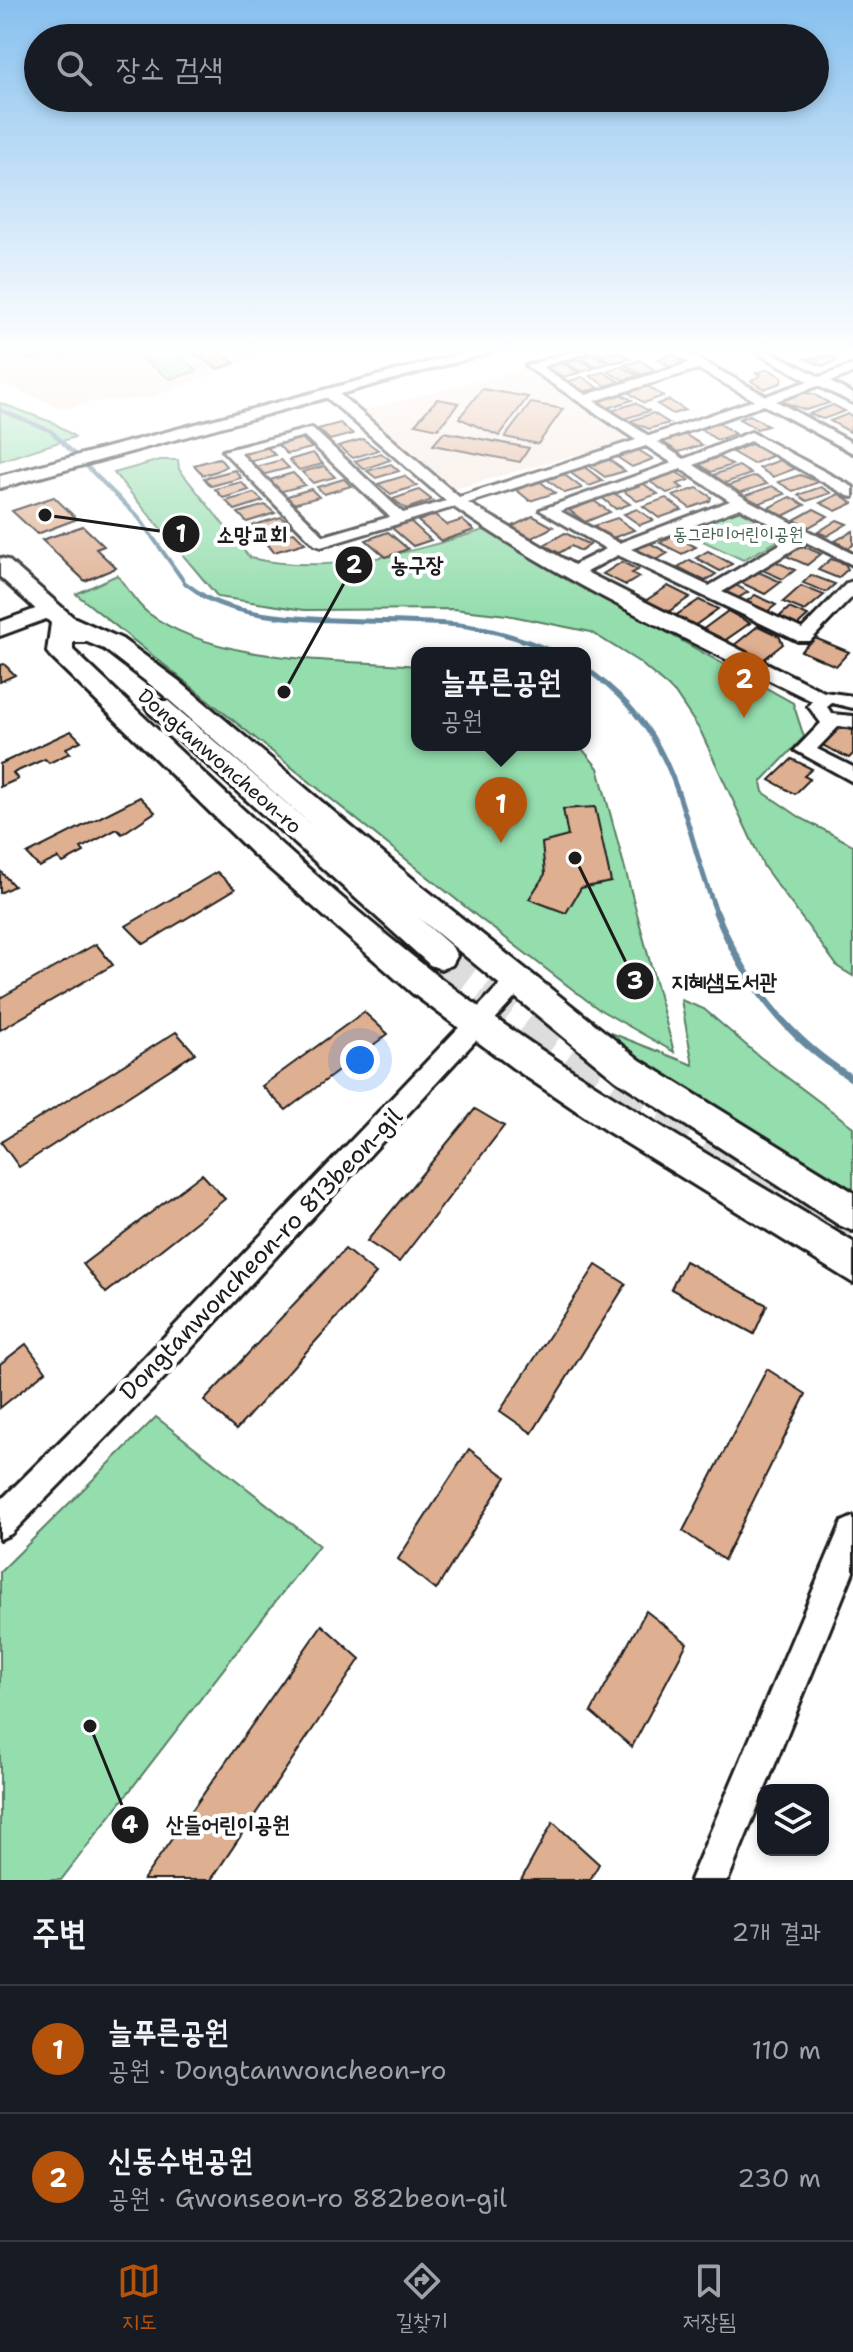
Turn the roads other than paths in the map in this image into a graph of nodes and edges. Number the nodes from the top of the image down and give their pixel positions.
1 (158, 440) edge
2 (273, 440) edge
3 (316, 440) edge
4 (384, 440) edge
5 (645, 440) edge
6 (648, 440) edge
7 (742, 440) edge
8 (758, 440) edge
9 (683, 464) junction
10 (0, 482) edge
11 (853, 493) edge
12 (455, 501) junction
13 (741, 502) junction
14 (401, 519) junction
15 (806, 535) junction
16 (618, 549) junction
17 (853, 560) edge
18 (0, 565) edge
19 (575, 571) junction
20 (853, 586) edge
21 (709, 593) junction
22 (56, 616) junction
23 (0, 630) edge
24 (823, 699) junction
25 (853, 701) edge
26 (843, 722) edge
27 (853, 775) edge
28 (441, 956) tunnel mouth
29 (517, 981) junction
30 (479, 1025) junction
31 (853, 1213) edge
32 (853, 1264) edge
33 (0, 1523) edge
34 (853, 1533) edge
35 (709, 1880) edge

1 - 10 street
2 - 14 street
3 - 14 street
4 - 12 street
5 - 12 street
6 - 9 street
7 - 9 street
8 - 11 street
9 - 13 street
9 - 16 street
12 - 14 street
12 - 19 street
13 - 15 street
13 - 16 street
15 - 17 street
15 - 21 street
16 - 19 street
16 - 21 street
18 - 22 main road, Dongtanwoncheon-ro
19 - 24 street
20 - 21 street
22 - 23 street
22 - 28 main road, Dongtanwoncheon-ro
22 - 29 main road
22 - 30 main road
24 - 25 street
24 - 26 street
26 - 27 street
29 - 30 street, Dongtanwoncheon-ro 813beon-gil
29 - 31 main road
30 - 32 main road
30 - 33 street, Dongtanwoncheon-ro 813beon-gil
34 - 35 street

